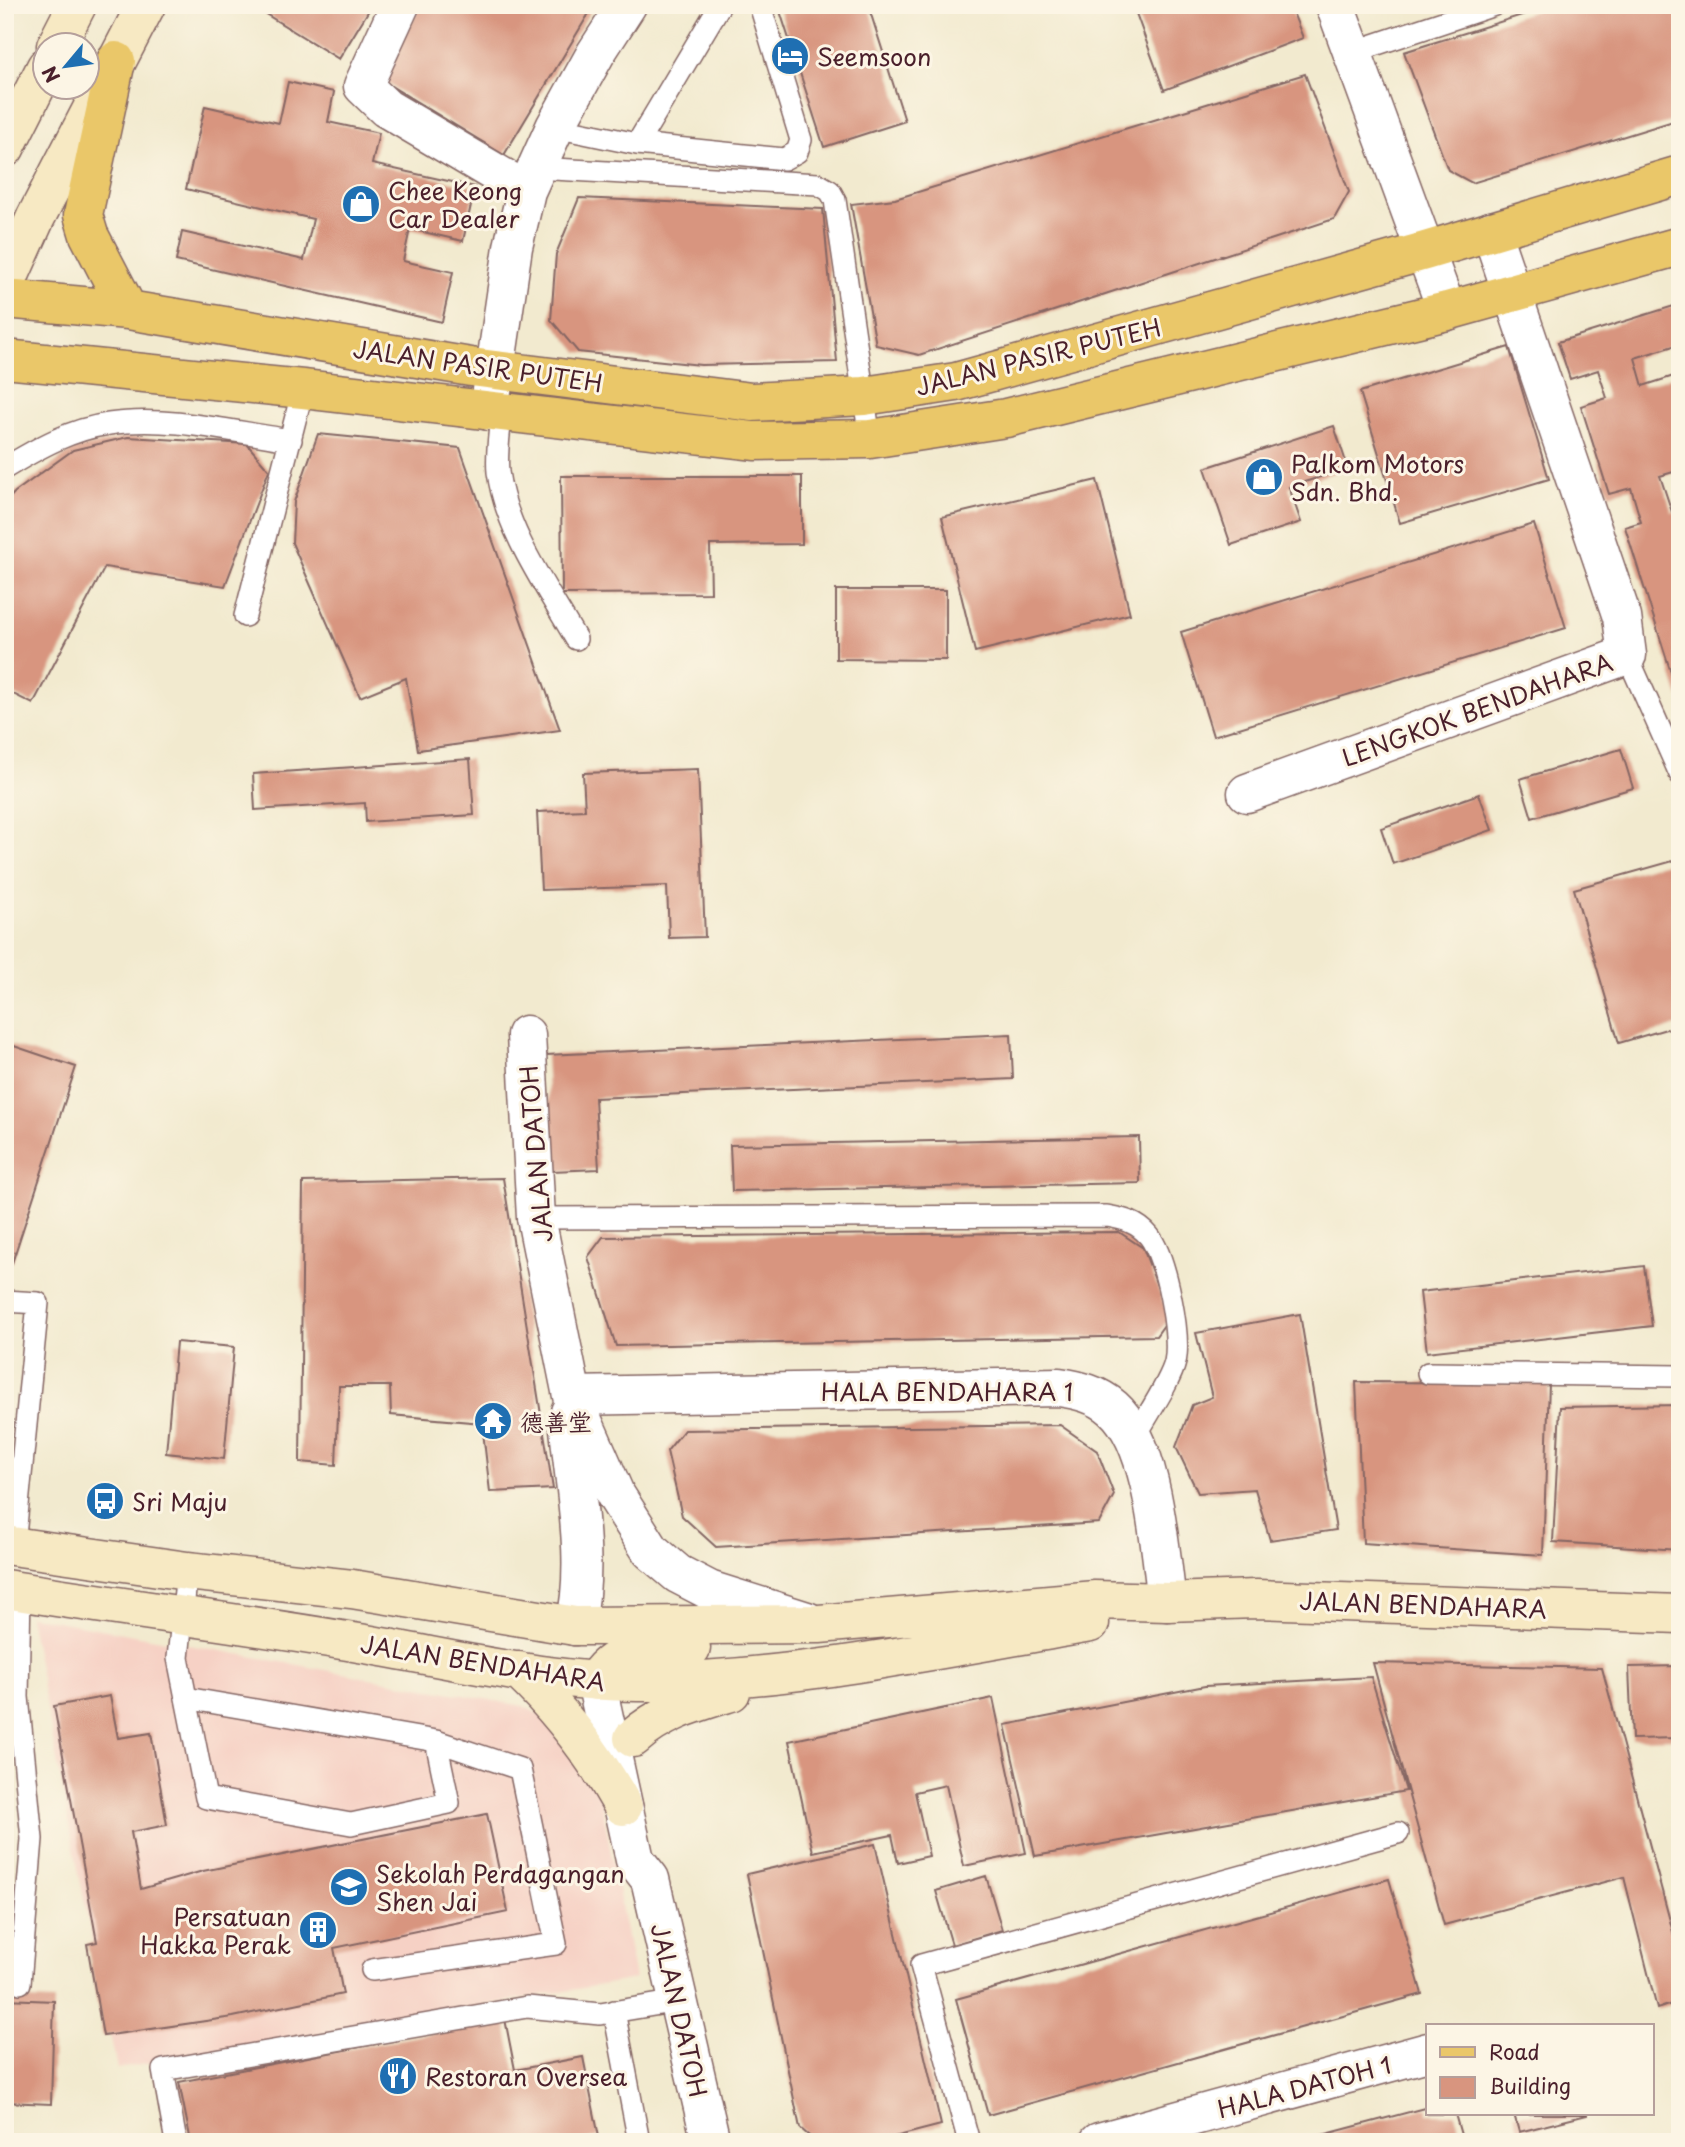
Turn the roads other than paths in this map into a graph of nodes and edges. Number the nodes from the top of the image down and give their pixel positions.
1 (77, 5) edge
2 (146, 5) edge
3 (400, 5) edge
4 (627, 5) edge
5 (720, 5) edge
6 (760, 5) edge
7 (1335, 5) edge
8 (1494, 5) edge
9 (64, 32) edge
10 (1353, 52) junction
11 (116, 61) junction
12 (32, 95) edge
13 (555, 127) junction
14 (637, 144) junction
15 (5, 148) edge
16 (1680, 175) edge
17 (531, 179) junction
18 (1491, 231) junction
19 (1680, 247) edge
20 (1424, 251) junction
21 (5, 286) edge
22 (1513, 293) junction
23 (5, 299) edge
24 (128, 310) junction
25 (1447, 311) junction
26 (5, 359) edge
27 (494, 370) junction
28 (303, 389) junction
29 (864, 396) junction
30 (495, 411) junction
31 (870, 439) junction
32 (291, 440) junction
33 (5, 468) edge
34 (245, 616) dead end
35 (576, 639) dead end
36 (1627, 655) junction
37 (1680, 774) edge
38 (1247, 793) dead end
39 (526, 1035) dead end
40 (536, 1218) junction
41 (5, 1301) edge
42 (1428, 1373) dead end
43 (1680, 1376) edge
44 (572, 1396) junction
45 (15, 1438) edge
46 (1134, 1439) junction
47 (10, 1545) edge
48 (187, 1571) junction
49 (13, 1590) edge
50 (398, 1598) junction
51 (1167, 1602) junction
52 (1680, 1614) edge
53 (182, 1616) junction
54 (819, 1624) junction
55 (575, 1626) junction
56 (804, 1670) junction
57 (519, 1671) junction
58 (609, 1676) junction
59 (186, 1698) junction
60 (633, 1738) junction
61 (436, 1741) junction
62 (623, 1806) junction
63 (1398, 1833) dead end
64 (650, 1879) junction
65 (372, 1970) dead end
66 (20, 1983) dead end
67 (678, 2001) junction
68 (614, 2011) junction
69 (1426, 2053) edge
70 (1187, 2130) edge
71 (176, 2142) edge
72 (639, 2142) edge
73 (711, 2142) edge
74 (969, 2142) edge
75 (1099, 2142) edge

1 - 9 main road
2 - 11 main road
3 - 17 street
4 - 13 street
5 - 14 lane
6 - 14 lane
7 - 10 street
8 - 10 lane
10 - 20 street
11 - 21 main road
11 - 24 main road
12 - 15 main road
13 - 14 lane
13 - 17 street
16 - 18 main road, JALAN PASIR PUTEH
17 - 27 street
17 - 29 lane
18 - 20 main road, JALAN PASIR PUTEH
18 - 22 street, LENGKOK BENDAHARA
19 - 22 main road, JALAN PASIR PUTEH
20 - 25 street
20 - 29 main road, JALAN PASIR PUTEH
22 - 25 main road, JALAN PASIR PUTEH
22 - 36 street, LENGKOK BENDAHARA
23 - 24 main road, JALAN PASIR PUTEH
24 - 27 main road, JALAN PASIR PUTEH
25 - 31 main road, JALAN PASIR PUTEH
26 - 28 main road, JALAN PASIR PUTEH
27 - 29 main road, JALAN PASIR PUTEH
27 - 30 street
28 - 30 main road, JALAN PASIR PUTEH
28 - 32 lane
29 - 31 lane
30 - 31 main road, JALAN PASIR PUTEH
30 - 35 lane
32 - 33 lane
32 - 34 lane
36 - 37 lane
36 - 38 street, LENGKOK BENDAHARA
39 - 40 street, JALAN DATOH
40 - 44 street, JALAN DATOH
40 - 46 lane
41 - 45 lane
42 - 43 lane
44 - 46 street, HALA BENDAHARA 1
44 - 54 street, JALAN DATOH
44 - 55 street, JALAN DATOH
45 - 47 lane
46 - 51 street, HALA BENDAHARA 1
47 - 48 main road, JALAN BENDAHARA
48 - 50 main road, JALAN BENDAHARA
48 - 53 lane
49 - 53 main road, JALAN BENDAHARA
49 - 66 lane
50 - 55 main road, JALAN BENDAHARA
50 - 58 main road
51 - 52 main road, JALAN BENDAHARA
51 - 54 main road, JALAN BENDAHARA
51 - 56 main road, JALAN BENDAHARA
53 - 57 main road, JALAN BENDAHARA
53 - 59 lane
54 - 55 main road, JALAN BENDAHARA
54 - 58 main road
56 - 58 main road, JALAN BENDAHARA
56 - 60 main road
57 - 58 main road, JALAN BENDAHARA
57 - 62 main road
58 - 60 street, JALAN DATOH
58 - 62 street, JALAN DATOH
59 - 61 lane
59 - 61 lane
60 - 64 street, JALAN DATOH
61 - 65 lane
62 - 64 street, JALAN DATOH
63 - 74 lane
64 - 67 street, JALAN DATOH
67 - 68 lane
67 - 73 street, JALAN DATOH
68 - 71 lane
68 - 72 lane
69 - 70 street, HALA DATOH 1
70 - 75 street, HALA DATOH 1

